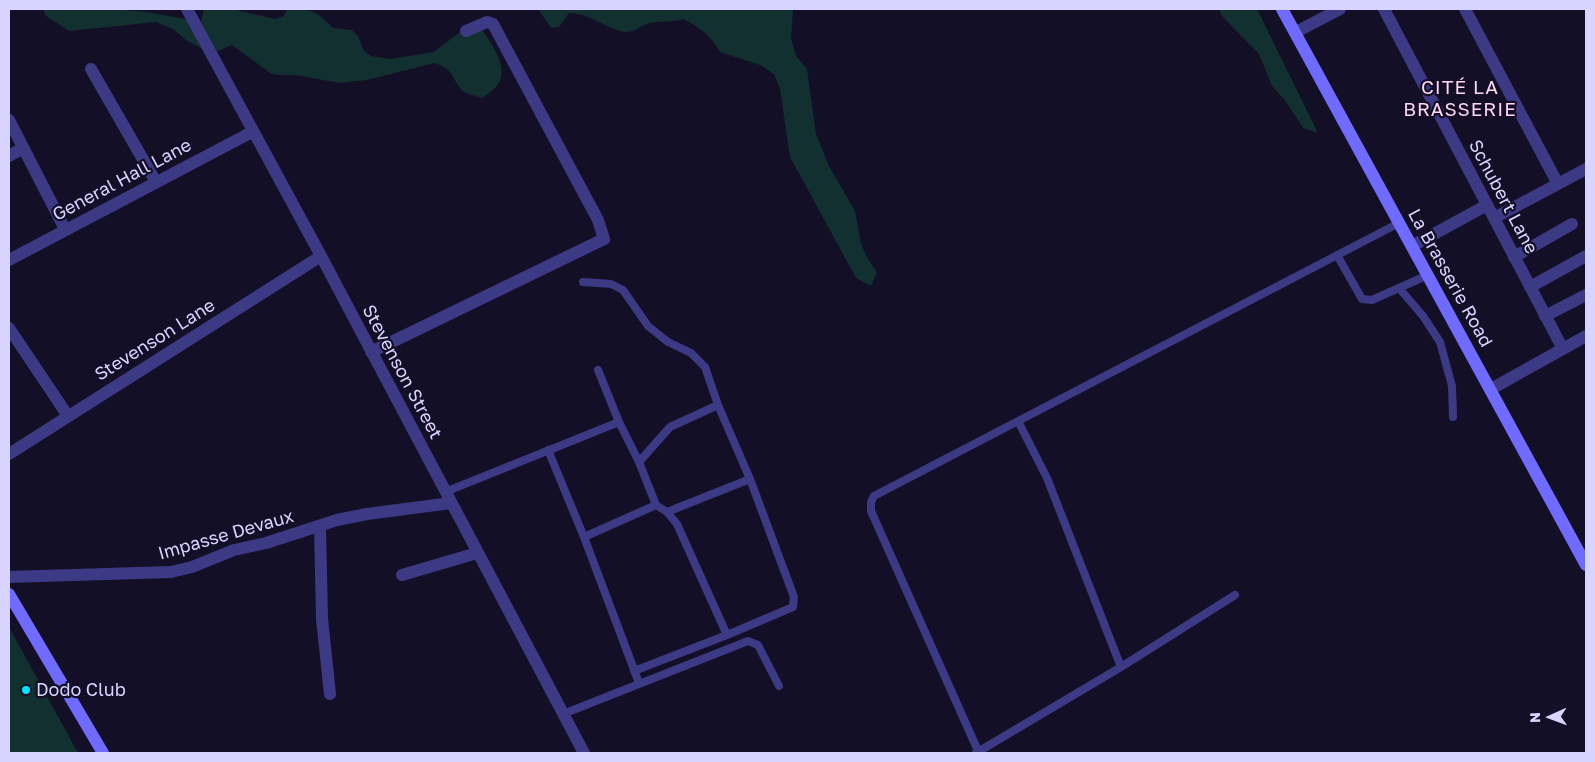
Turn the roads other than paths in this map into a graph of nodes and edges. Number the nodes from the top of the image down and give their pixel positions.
1 (187, 9) edge
2 (1282, 9) edge
3 (1340, 9) edge
4 (1384, 9) edge
5 (1465, 9) edge
6 (466, 31) dead end
7 (1296, 32) junction
8 (91, 68) dead end
9 (9, 120) edge
10 (252, 132) junction
11 (23, 148) junction
12 (9, 156) edge
13 (1586, 169) edge
14 (156, 182) junction
15 (1558, 184) junction
16 (1487, 205) junction
17 (1494, 218) junction
18 (1399, 223) junction
19 (1572, 224) dead end
20 (65, 229) junction
21 (1412, 246) junction
22 (1336, 255) junction
23 (321, 256) junction
24 (1586, 256) edge
25 (1514, 257) junction
26 (9, 260) edge
27 (1428, 275) junction
28 (583, 282) dead end
29 (1530, 287) junction
30 (1398, 288) junction
31 (1586, 295) edge
32 (1546, 316) junction
33 (9, 328) edge
34 (1586, 336) edge
35 (1563, 349) junction
36 (371, 352) junction
37 (598, 370) dead end
38 (1491, 388) junction
39 (718, 405) junction
40 (68, 416) junction
41 (1453, 417) dead end
42 (1018, 421) junction
43 (619, 422) junction
44 (548, 450) junction
45 (9, 454) edge
46 (639, 462) junction
47 (750, 479) junction
48 (448, 497) junction
49 (656, 505) junction
50 (666, 512) junction
51 (320, 526) junction
52 (584, 537) junction
53 (477, 553) junction
54 (1586, 565) edge
55 (402, 575) dead end
56 (9, 577) edge
57 (9, 594) edge
58 (1235, 595) dead end
59 (727, 635) junction
60 (1121, 667) junction
61 (634, 670) junction
62 (640, 683) junction
63 (779, 686) dead end
64 (330, 694) dead end
65 (563, 714) junction
66 (103, 753) edge
67 (584, 753) edge
68 (978, 753) edge

1 - 10 street, Stevenson Street
2 - 7 main road, La Brasserie Road
3 - 7 street
4 - 16 street, Schubert Lane
5 - 15 street
6 - 36 street
7 - 18 main road, La Brasserie Road
8 - 14 street
9 - 11 street
10 - 14 street, General Hall Lane
10 - 23 street, Stevenson Street
11 - 12 street
11 - 20 street
13 - 15 street
14 - 20 street, General Hall Lane
15 - 17 street
16 - 17 street, Schubert Lane
16 - 21 street
17 - 25 street, Schubert Lane
18 - 21 main road, La Brasserie Road
18 - 22 lane
19 - 25 street
20 - 26 street, General Hall Lane
21 - 27 main road, La Brasserie Road
22 - 30 lane
22 - 42 lane
23 - 36 street, Stevenson Street
23 - 40 street, Stevenson Lane
24 - 29 street
25 - 29 street, Schubert Lane
27 - 30 lane
27 - 38 main road, La Brasserie Road
28 - 39 lane
29 - 32 street, Schubert Lane
30 - 41 lane
31 - 32 street
32 - 35 street, Schubert Lane
33 - 40 street
34 - 35 street
35 - 38 street
36 - 48 street, Stevenson Street
37 - 43 lane
38 - 54 main road, La Brasserie Road
39 - 46 lane
39 - 47 lane
40 - 45 street, Stevenson Lane
42 - 60 lane
42 - 68 lane
43 - 44 lane
43 - 46 lane
44 - 48 lane
44 - 52 lane
46 - 49 lane
47 - 50 lane
47 - 59 lane
48 - 51 street, Impasse Devaux
48 - 53 street, Stevenson Street
49 - 50 lane
49 - 52 lane
50 - 59 lane
51 - 56 street, Impasse Devaux
51 - 64 street
52 - 61 lane
53 - 55 street
53 - 65 street, Stevenson Street
57 - 66 main road
58 - 60 lane
59 - 61 lane
60 - 68 lane
61 - 62 lane
62 - 63 lane
62 - 65 lane
65 - 67 street, Stevenson Street

